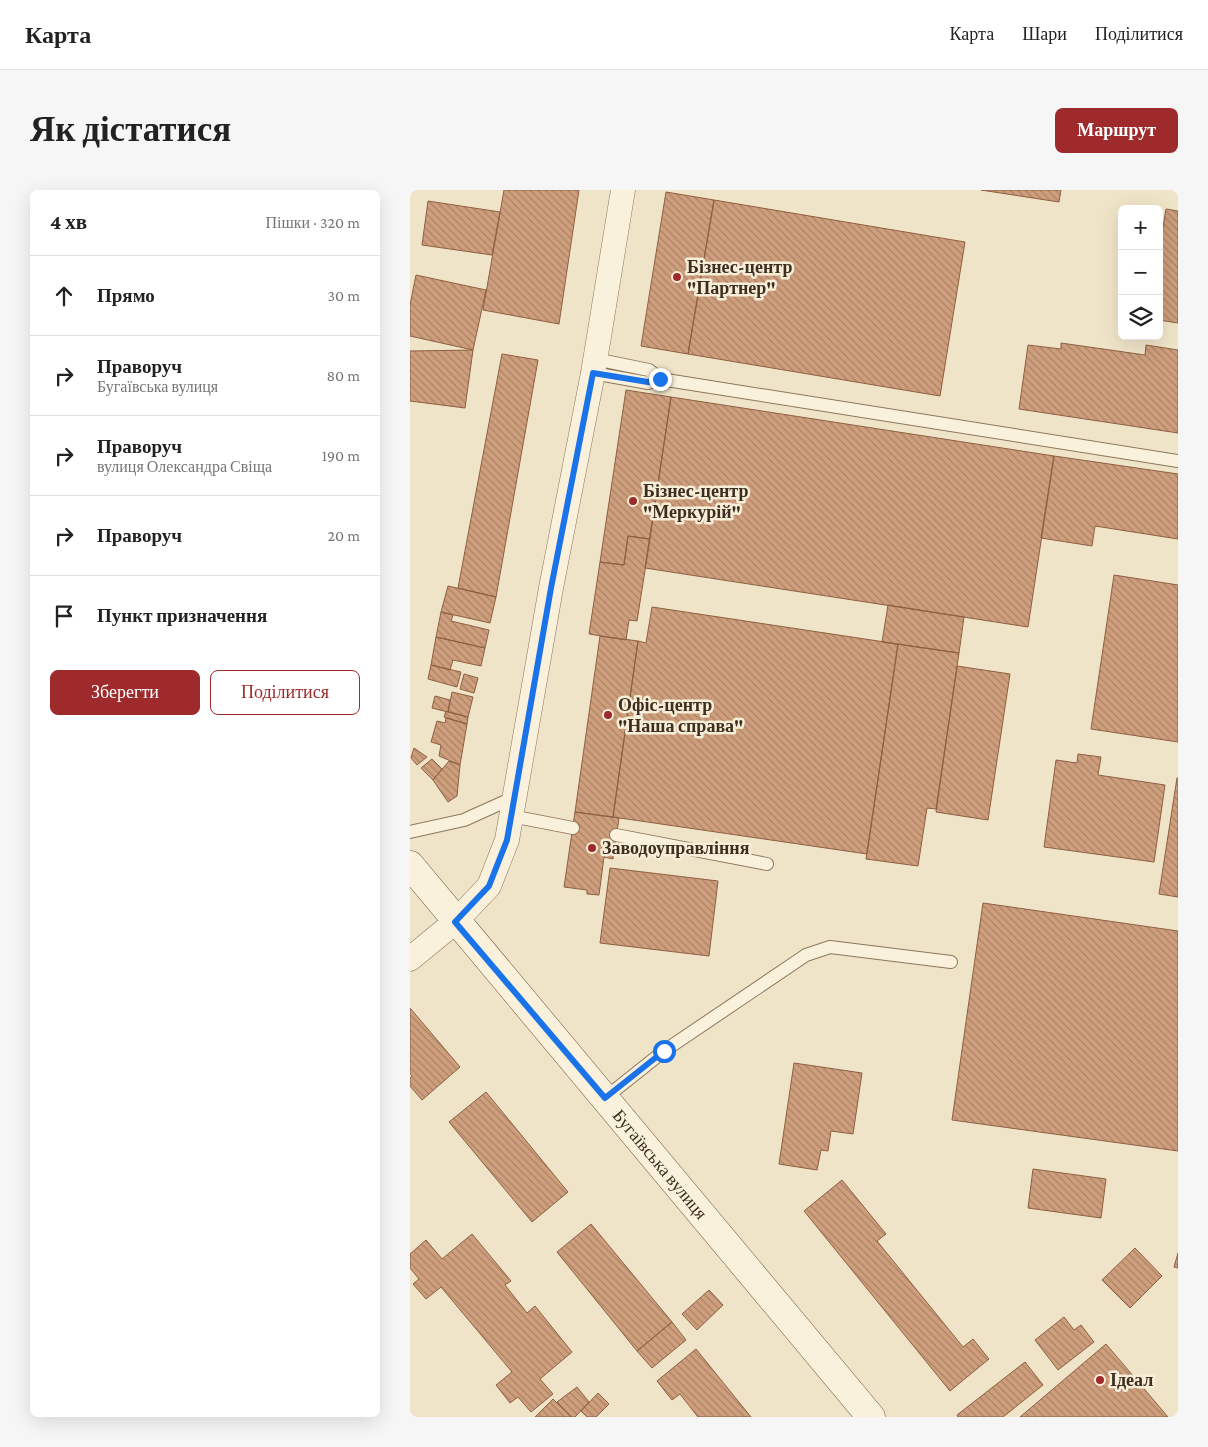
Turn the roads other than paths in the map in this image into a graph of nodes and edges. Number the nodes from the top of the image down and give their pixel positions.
1 (623, 190) edge
2 (594, 366) junction
3 (1178, 461) edge
4 (513, 806) junction
5 (573, 828) dead end
6 (410, 832) edge
7 (616, 836) dead end
8 (767, 864) dead end
9 (410, 865) edge
10 (455, 922) junction
11 (410, 960) edge
12 (951, 962) dead end
13 (605, 1098) junction
14 (863, 1414) edge

1 - 2 street
2 - 3 lane
2 - 4 street
4 - 5 lane
4 - 6 lane
4 - 10 street
7 - 8 lane
9 - 10 main road, Бугаївська вулиця
10 - 11 street
10 - 13 main road, Бугаївська вулиця
12 - 13 lane
13 - 14 main road, Бугаївська вулиця

